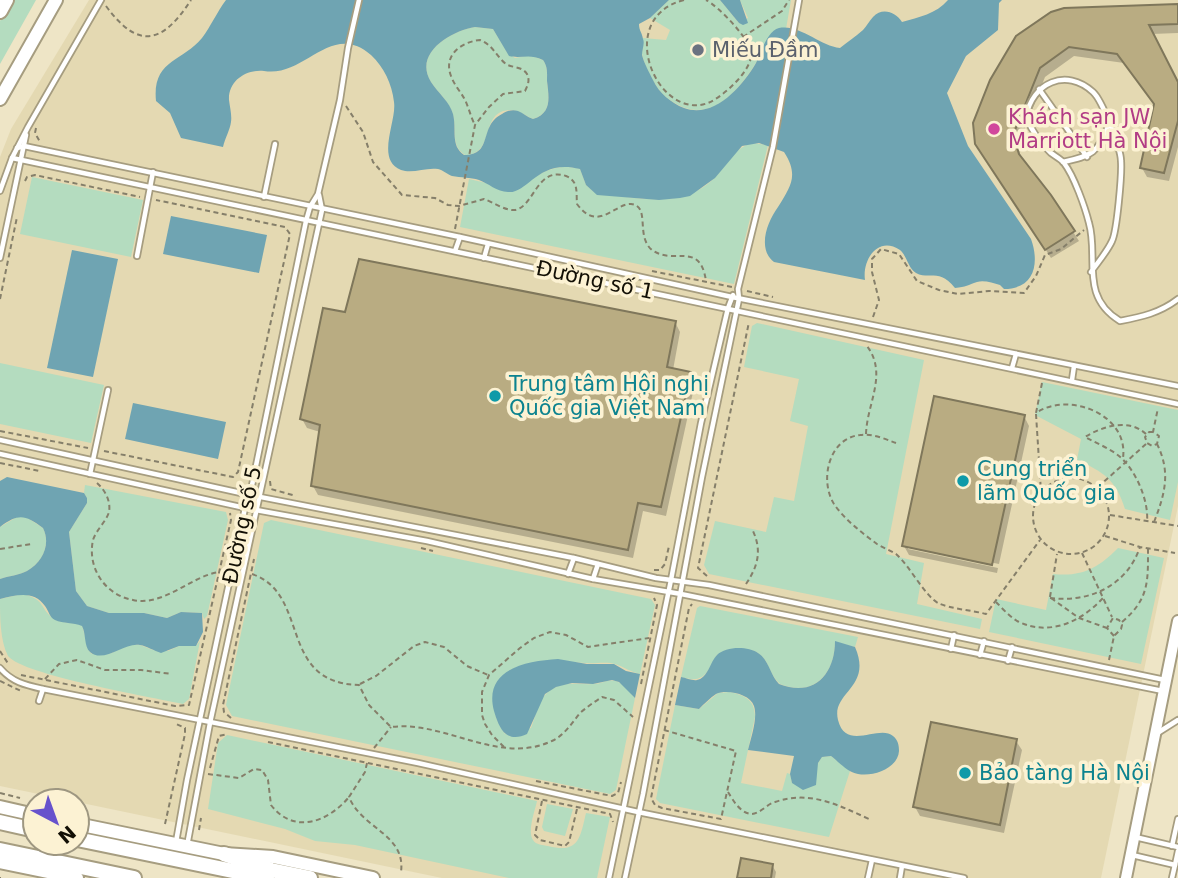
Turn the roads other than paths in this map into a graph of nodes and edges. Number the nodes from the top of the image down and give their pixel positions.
1 (6, 0) edge
2 (57, 0) edge
3 (100, 0) edge
4 (359, 0) edge
5 (799, 0) edge
6 (0, 11) edge
7 (1038, 89) junction
8 (0, 99) edge
9 (1109, 124) junction
10 (275, 144) dead end
11 (20, 147) junction
12 (1087, 157) junction
13 (12, 158) junction
14 (20, 162) junction
15 (1063, 162) junction
16 (153, 172) junction
17 (149, 188) junction
18 (0, 191) edge
19 (318, 194) junction
20 (264, 197) junction
21 (310, 207) junction
22 (322, 210) junction
23 (306, 221) junction
24 (318, 221) junction
25 (460, 237) junction
26 (488, 244) junction
27 (455, 251) junction
28 (534, 255) junction
29 (137, 256) dead end
30 (0, 258) edge
31 (484, 258) junction
32 (532, 267) junction
33 (1091, 272) junction
34 (626, 274) junction
35 (652, 280) junction
36 (623, 285) junction
37 (738, 289) junction
38 (650, 291) junction
39 (732, 297) junction
40 (739, 299) junction
41 (1178, 299) edge
42 (728, 308) junction
43 (736, 310) junction
44 (1016, 354) junction
45 (1074, 366) junction
46 (1012, 368) junction
47 (1072, 380) junction
48 (1178, 386) edge
49 (108, 390) dead end
50 (1178, 404) edge
51 (701, 423) junction
52 (713, 423) junction
53 (0, 440) edge
54 (0, 454) edge
55 (93, 461) junction
56 (90, 474) junction
57 (691, 474) junction
58 (702, 477) junction
59 (250, 495) junction
60 (261, 497) junction
61 (245, 508) junction
62 (256, 510) junction
63 (501, 544) junction
64 (498, 556) junction
65 (574, 558) junction
66 (598, 564) junction
67 (568, 574) junction
68 (593, 579) junction
69 (671, 580) junction
70 (683, 582) junction
71 (668, 592) junction
72 (681, 594) junction
73 (1178, 621) edge
74 (954, 635) junction
75 (984, 641) junction
76 (1012, 647) junction
77 (951, 649) junction
78 (979, 655) junction
79 (1008, 661) junction
80 (0, 667) edge
81 (1165, 685) junction
82 (43, 689) junction
83 (40, 698) road end
84 (1178, 720) edge
85 (200, 721) junction
86 (210, 723) junction
87 (1155, 735) junction
88 (0, 807) edge
89 (624, 808) junction
90 (21, 812) edge
91 (638, 813) junction
92 (1178, 819) edge
93 (0, 822) edge
94 (21, 827) edge
95 (91, 827) edge
96 (1134, 837) junction
97 (91, 842) edge
98 (181, 845) junction
99 (1176, 848) edge
100 (0, 850) edge
101 (224, 854) junction
102 (1131, 855) junction
103 (872, 860) junction
104 (0, 862) edge
105 (1175, 865) junction
106 (902, 866) junction
107 (77, 878) edge
108 (134, 878) edge
109 (267, 878) edge
110 (310, 878) edge
111 (373, 878) edge
112 (609, 878) edge
113 (625, 878) edge
114 (868, 878) edge
115 (900, 878) edge
116 (964, 878) edge
117 (1126, 878) edge
118 (1172, 878) edge

1 - 6 highway
2 - 8 main road
3 - 11 lane
4 - 19 lane
5 - 37 lane
7 - 9 lane
7 - 12 lane
7 - 15 lane
9 - 12 lane
9 - 33 lane
10 - 20 lane
11 - 13 lane
11 - 14 lane
11 - 16 lane, Đường số 1
12 - 15 lane
13 - 14 lane, Đường số 1
13 - 18 lane
14 - 17 lane, Đường số 1
14 - 30 lane
15 - 33 lane
16 - 17 lane
16 - 20 lane, Đường số 1
17 - 23 lane, Đường số 1
17 - 29 lane
19 - 21 lane, Đường số 5
19 - 22 lane
20 - 21 lane, Đường số 1
21 - 22 lane, Đường số 1
21 - 23 lane, Đường số 5
22 - 24 lane, Đường số 5
22 - 25 lane, Đường số 1
23 - 24 lane, Đường số 1
23 - 59 lane, Đường số 5
24 - 27 lane, Đường số 1
24 - 60 lane, Đường số 5
25 - 26 lane, Đường số 1
25 - 27 lane
26 - 28 lane, Đường số 1
26 - 31 lane
27 - 31 lane, Đường số 1
28 - 32 lane
28 - 34 lane, Đường số 1
31 - 32 lane, Đường số 1
32 - 36 lane, Đường số 1
33 - 41 lane
34 - 35 lane, Đường số 1
34 - 36 lane
35 - 38 lane
35 - 39 lane, Đường số 1
36 - 38 lane, Đường số 1
37 - 39 lane
37 - 40 lane
38 - 42 lane, Đường số 1
39 - 40 lane, Đường số 1
39 - 42 lane
40 - 43 lane
40 - 44 lane, Đường số 1
42 - 43 lane, Đường số 1
42 - 51 lane
43 - 46 lane, Đường số 1
43 - 52 lane
44 - 45 lane, Đường số 1
44 - 46 lane
45 - 47 lane
45 - 48 lane, Đường số 1
46 - 47 lane, Đường số 1
47 - 50 lane, Đường số 1
49 - 55 lane
51 - 52 lane
51 - 57 lane
52 - 58 lane
53 - 55 lane
54 - 56 lane
55 - 56 lane
55 - 59 lane
56 - 61 lane
57 - 58 lane
57 - 69 lane
58 - 70 lane
59 - 60 lane
59 - 61 lane, Đường số 5
60 - 62 lane, Đường số 5
60 - 63 lane
61 - 62 lane
61 - 85 lane, Đường số 5
62 - 64 lane
62 - 86 lane, Đường số 5
63 - 64 lane
63 - 65 lane
64 - 67 lane
65 - 66 lane
65 - 67 lane
66 - 68 lane
66 - 69 lane
67 - 68 lane
68 - 71 lane
69 - 70 lane
69 - 71 lane
70 - 72 lane
70 - 74 lane
71 - 72 lane
71 - 89 lane
72 - 77 lane
72 - 91 lane
73 - 81 street
74 - 75 lane
74 - 77 lane
75 - 76 lane
75 - 78 lane
76 - 79 lane
76 - 81 lane
77 - 78 lane
78 - 79 lane
79 - 81 lane
80 - 82 lane
81 - 87 street
82 - 83 lane
82 - 85 lane
84 - 87 lane
85 - 86 lane
85 - 98 lane, Đường số 5
86 - 89 lane
86 - 98 lane, Đường số 5
87 - 96 street
88 - 90 main road
89 - 91 lane
89 - 112 lane
91 - 103 lane
91 - 113 lane
92 - 99 lane
93 - 94 highway
95 - 98 main road
96 - 99 lane
96 - 102 street
97 - 109 highway
98 - 101 main road
99 - 105 lane
100 - 108 highway
101 - 110 highway
101 - 111 main road
102 - 105 lane
102 - 117 street
103 - 106 lane
103 - 114 lane
104 - 107 main road
105 - 118 lane
106 - 115 lane
106 - 116 lane

